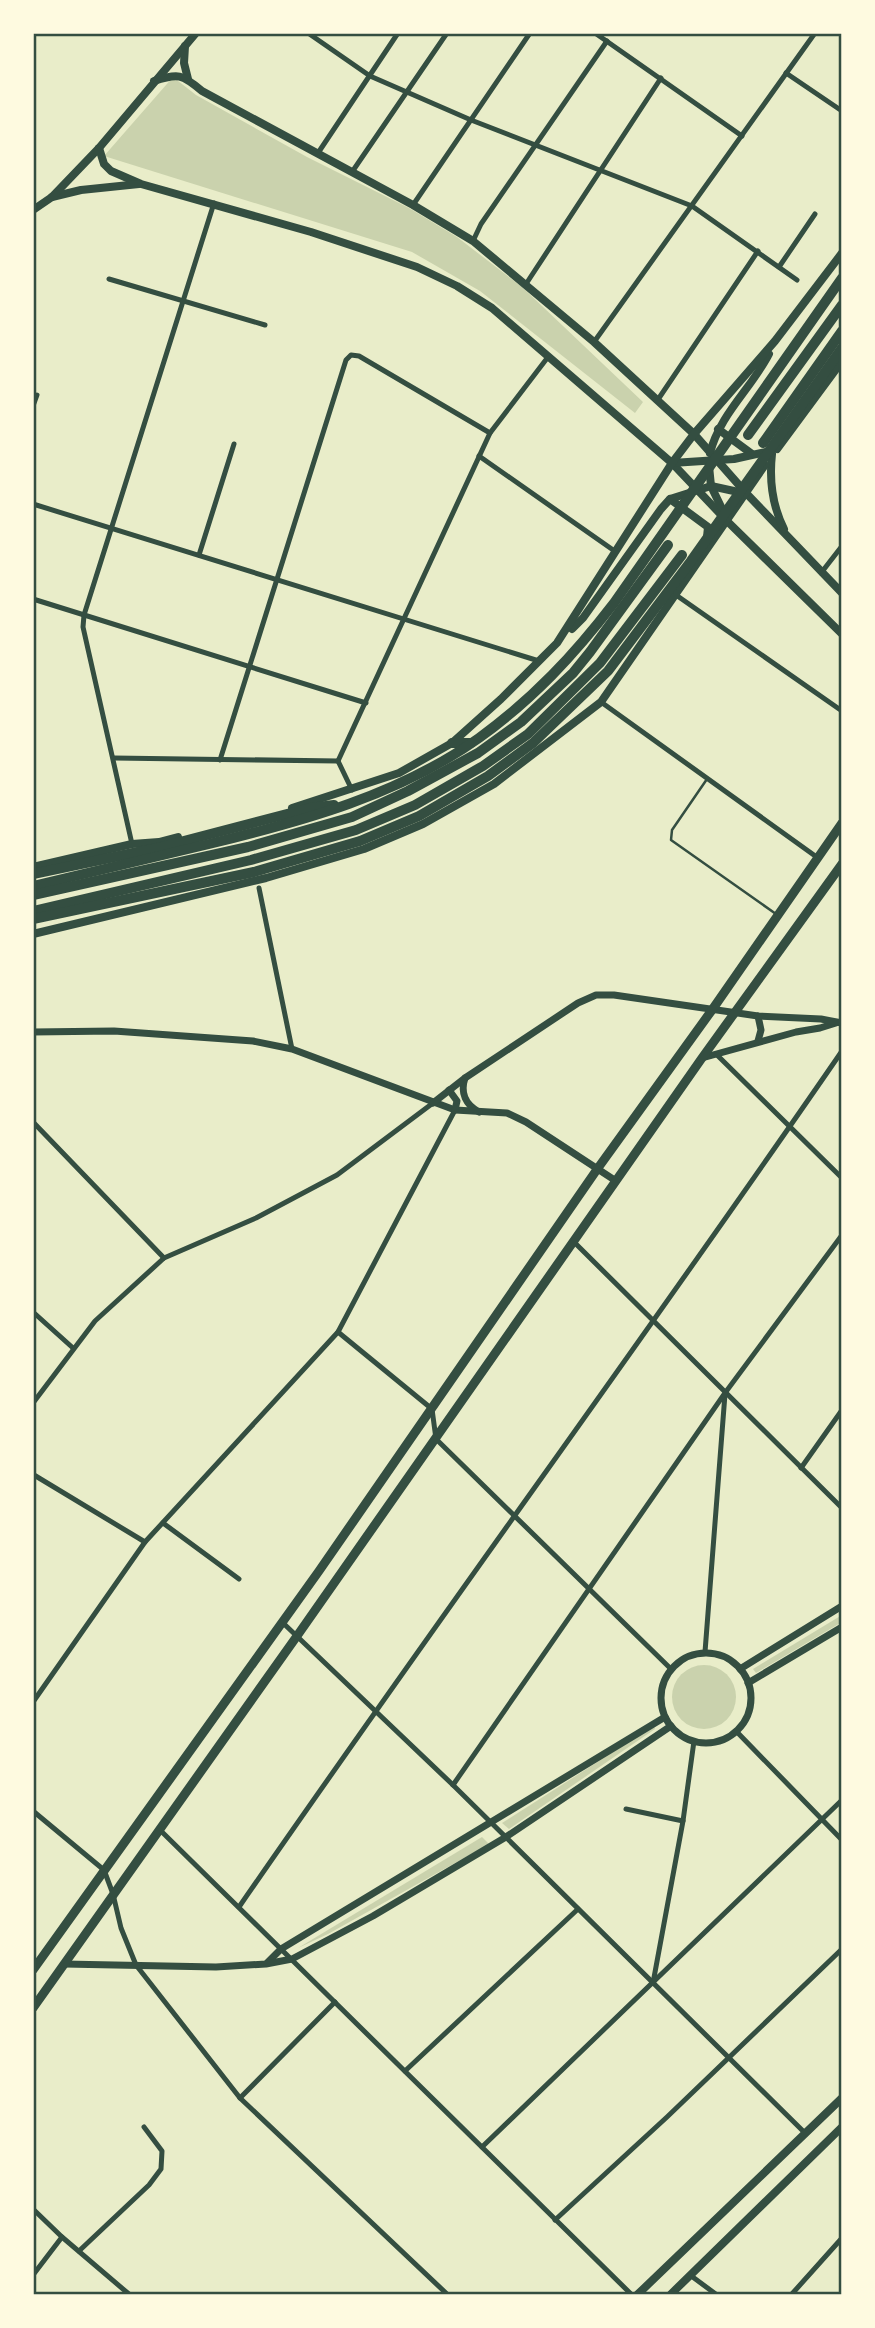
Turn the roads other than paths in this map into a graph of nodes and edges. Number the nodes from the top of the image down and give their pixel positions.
1 (196, 33) edge
2 (307, 33) edge
3 (398, 33) edge
4 (447, 33) edge
5 (530, 33) edge
6 (596, 33) edge
7 (815, 33) edge
8 (607, 41) junction
9 (185, 46) junction
10 (786, 74) junction
11 (370, 76) junction
12 (661, 78) junction
13 (188, 79) junction
14 (154, 81) junction
15 (407, 92) junction
16 (842, 111) edge
17 (471, 120) junction
18 (742, 136) junction
19 (536, 146) junction
20 (99, 148) junction
21 (318, 153) junction
22 (601, 171) junction
23 (352, 172) junction
24 (141, 184) junction
25 (52, 197) junction
26 (214, 203) junction
27 (413, 205) junction
28 (692, 206) junction
29 (33, 210) edge
30 (816, 214) dead end
31 (473, 241) junction
32 (758, 251) junction
33 (842, 253) edge
34 (779, 267) junction
35 (842, 278) edge
36 (109, 279) dead end
37 (797, 280) dead end
38 (526, 284) junction
39 (184, 301) junction
40 (842, 305) edge
41 (265, 326) dead end
42 (842, 331) edge
43 (775, 341) junction
44 (594, 342) junction
45 (842, 348) edge
46 (548, 357) junction
47 (842, 361) edge
48 (37, 395) dead end
49 (657, 401) junction
50 (33, 406) edge
51 (718, 429) junction
52 (490, 433) junction
53 (694, 434) junction
54 (748, 435) dead end
55 (763, 443) dead end
56 (234, 444) dead end
57 (710, 451) junction
58 (774, 452) junction
59 (752, 454) junction
60 (479, 456) junction
61 (713, 461) junction
62 (672, 463) junction
63 (711, 486) junction
64 (698, 490) junction
65 (746, 493) junction
66 (670, 499) junction
67 (33, 504) edge
68 (727, 521) junction
69 (112, 528) junction
70 (787, 535) junction
71 (668, 545) dead end
72 (842, 546) edge
73 (707, 549) junction
74 (616, 552) junction
75 (199, 555) junction
76 (682, 555) dead end
77 (821, 573) junction
78 (278, 579) junction
79 (842, 593) edge
80 (676, 595) junction
81 (33, 599) edge
82 (84, 615) junction
83 (402, 619) junction
84 (842, 634) edge
85 (557, 643) junction
86 (539, 662) junction
87 (250, 667) junction
88 (601, 702) junction
89 (366, 703) junction
90 (842, 710) edge
91 (452, 743) junction
92 (491, 743) junction
93 (496, 757) junction
94 (114, 758) junction
95 (220, 760) junction
96 (338, 761) junction
97 (708, 779) junction
98 (352, 790) junction
99 (480, 792) junction
100 (348, 805) junction
101 (842, 823) edge
102 (159, 842) junction
103 (132, 844) junction
104 (818, 858) junction
105 (841, 866) edge
106 (33, 867) edge
107 (134, 872) junction
108 (33, 874) edge
109 (33, 886) edge
110 (258, 888) dead end
111 (33, 895) edge
112 (73, 903) junction
113 (33, 911) edge
114 (778, 916) junction
115 (33, 919) edge
116 (33, 934) edge
117 (712, 1010) junction
118 (734, 1012) junction
119 (758, 1016) junction
120 (839, 1023) edge
121 (33, 1032) edge
122 (758, 1041) junction
123 (292, 1049) junction
124 (842, 1051) edge
125 (717, 1055) junction
126 (702, 1058) junction
127 (465, 1078) junction
128 (449, 1090) junction
129 (433, 1102) junction
130 (455, 1110) junction
131 (481, 1113) junction
132 (33, 1122) edge
133 (789, 1128) junction
134 (598, 1168) junction
135 (842, 1178) edge
136 (616, 1181) junction
137 (842, 1235) edge
138 (574, 1242) junction
139 (164, 1258) junction
140 (33, 1312) edge
141 (652, 1321) junction
142 (338, 1332) junction
143 (73, 1348) junction
144 (725, 1393) junction
145 (33, 1403) edge
146 (432, 1409) junction
147 (842, 1410) edge
148 (436, 1439) junction
149 (801, 1468) junction
150 (34, 1475) edge
151 (842, 1508) edge
152 (516, 1516) junction
153 (163, 1523) junction
154 (145, 1542) junction
155 (239, 1579) dead end
156 (589, 1590) junction
157 (842, 1606) edge
158 (282, 1622) junction
159 (842, 1627) edge
160 (297, 1636) junction
161 (705, 1653) junction
162 (671, 1669) junction
163 (740, 1669) junction
164 (748, 1683) junction
165 (33, 1702) edge
166 (375, 1710) junction
167 (665, 1717) junction
168 (671, 1726) junction
169 (736, 1731) junction
170 (694, 1741) junction
171 (453, 1785) junction
172 (842, 1800) edge
173 (626, 1809) dead end
174 (33, 1811) edge
175 (821, 1819) junction
176 (683, 1821) junction
177 (490, 1822) junction
178 (160, 1830) junction
179 (506, 1837) junction
180 (842, 1840) edge
181 (104, 1870) junction
182 (113, 1894) junction
183 (239, 1907) junction
184 (578, 1909) junction
185 (281, 1949) junction
186 (842, 1949) edge
187 (292, 1959) junction
188 (64, 1964) junction
189 (266, 1964) junction
190 (136, 1965) junction
191 (33, 1970) edge
192 (653, 1983) junction
193 (335, 2002) junction
194 (33, 2008) edge
195 (728, 2057) junction
196 (405, 2071) junction
197 (240, 2098) junction
198 (842, 2098) edge
199 (144, 2127) dead end
200 (842, 2127) edge
201 (805, 2133) junction
202 (482, 2147) junction
203 (33, 2209) edge
204 (555, 2220) junction
205 (62, 2237) junction
206 (842, 2238) edge
207 (79, 2251) junction
208 (33, 2275) edge
209 (690, 2275) junction
210 (130, 2295) edge
211 (448, 2295) edge
212 (634, 2295) edge
213 (670, 2295) edge
214 (717, 2295) edge
215 (791, 2295) edge

1 - 9 main road
2 - 11 street
3 - 11 street
4 - 15 street
5 - 17 street
6 - 8 street
7 - 10 street
8 - 12 street
8 - 19 street
9 - 13 main road
9 - 14 main road
10 - 16 street
10 - 18 street
11 - 15 street
11 - 21 street
12 - 18 street
12 - 22 street
13 - 14 main road
13 - 21 main road
14 - 20 main road
15 - 17 street
15 - 23 street
17 - 19 street
17 - 27 street
18 - 28 street
19 - 22 street
19 - 31 street
20 - 24 main road
20 - 25 main road
21 - 23 main road
22 - 28 street
22 - 38 street
23 - 27 main road
24 - 25 main road
24 - 26 main road
25 - 29 main road
26 - 39 street
26 - 46 main road
27 - 31 main road
28 - 32 street
28 - 44 street
30 - 34 street
31 - 38 main road
32 - 34 street
32 - 49 street
33 - 43 main road
34 - 37 street
35 - 100 highway
36 - 39 street
38 - 44 main road
39 - 41 street
39 - 69 street
40 - 54 highway
42 - 55 highway
43 - 51 main road
43 - 53 main road
44 - 49 main road
45 - 115 highway
46 - 52 street
46 - 62 main road
47 - 58 main road
48 - 50 street
49 - 53 main road
51 - 57 main road
51 - 59 main road
52 - 60 street
52 - 78 street
53 - 57 main road
53 - 62 main road
56 - 75 street
57 - 61 main road
58 - 59 main road
58 - 65 main road
58 - 70 main road
59 - 61 main road
60 - 74 street
60 - 83 street
61 - 62 main road
61 - 63 main road
61 - 65 main road
62 - 64 main road
62 - 74 main road
63 - 64 main road
63 - 65 main road
63 - 68 main road
64 - 66 main road
64 - 68 main road
65 - 68 main road
65 - 70 main road
66 - 73 main road
66 - 85 main road
67 - 69 street
68 - 73 main road
68 - 84 main road
69 - 75 street
69 - 82 street
70 - 77 main road
71 - 92 highway
72 - 77 street
73 - 80 main road
74 - 85 main road
75 - 78 street
76 - 93 highway
77 - 79 main road
78 - 83 street
78 - 87 street
80 - 88 main road
80 - 90 street
81 - 82 street
82 - 87 street
82 - 94 street
83 - 86 street
83 - 89 street
85 - 86 main road
86 - 91 main road
87 - 89 street
87 - 95 street
88 - 97 street
88 - 99 main road
89 - 96 street
91 - 92 highway
91 - 98 main road
92 - 107 highway
93 - 99 highway
93 - 112 highway
94 - 95 street
94 - 103 street
95 - 96 street
96 - 98 street
97 - 104 street
97 - 114 lane
98 - 102 main road
99 - 116 main road
100 - 108 highway
100 - 109 highway
101 - 104 main road
102 - 103 main road
102 - 107 highway
103 - 106 main road
104 - 114 main road
105 - 118 main road
107 - 111 highway
110 - 123 street
112 - 113 highway
112 - 115 highway
114 - 117 main road
117 - 118 street
117 - 127 street
117 - 134 main road
118 - 119 street
118 - 126 main road
119 - 120 street
119 - 122 street
120 - 122 street
121 - 123 street
122 - 125 street
123 - 129 street
124 - 133 street
125 - 126 street
125 - 133 street
126 - 136 main road
127 - 128 street
127 - 131 street
128 - 129 street
128 - 130 street
129 - 130 street
129 - 139 street
130 - 131 street
130 - 142 street
131 - 134 street
132 - 139 street
133 - 135 street
133 - 141 street
134 - 136 street
134 - 146 main road
136 - 138 main road
137 - 144 street
138 - 141 street
138 - 148 main road
139 - 143 street
140 - 143 street
141 - 144 street
141 - 152 street
142 - 146 street
142 - 153 street
143 - 145 street
144 - 149 street
144 - 156 street
144 - 161 street
146 - 148 street
146 - 158 main road
147 - 149 street
148 - 152 street
148 - 160 main road
149 - 151 street
150 - 154 street
152 - 156 street
152 - 166 street
153 - 154 street
153 - 155 street
154 - 165 street
156 - 162 street
156 - 171 street
157 - 163 street
158 - 160 street
158 - 181 main road
159 - 164 street
160 - 166 street
160 - 178 main road
161 - 162 street
161 - 163 street
162 - 167 street
163 - 164 street
164 - 169 street
166 - 171 street
166 - 183 street
167 - 168 street
167 - 177 street
168 - 170 street
168 - 179 street
169 - 170 street
169 - 175 street
170 - 176 street
171 - 177 street
172 - 175 street
173 - 176 street
174 - 181 street
175 - 180 street
175 - 192 street
176 - 192 street
177 - 179 street
177 - 185 street
178 - 182 main road
178 - 183 street
179 - 184 street
179 - 187 street
181 - 182 street
181 - 191 main road
182 - 188 main road
182 - 190 street
183 - 185 street
184 - 192 street
184 - 196 street
185 - 187 street
185 - 189 street
186 - 195 street
187 - 189 street
187 - 193 street
188 - 190 street
188 - 194 main road
189 - 190 street
190 - 197 street
192 - 195 street
192 - 202 street
193 - 196 street
193 - 197 street
195 - 201 street
195 - 204 street
196 - 202 street
197 - 211 street
198 - 201 main road
199 - 207 street
200 - 209 main road
201 - 212 main road
202 - 204 street
203 - 205 street
204 - 212 street
205 - 207 street
205 - 208 street
206 - 215 street
207 - 210 street
209 - 213 main road
209 - 214 street

